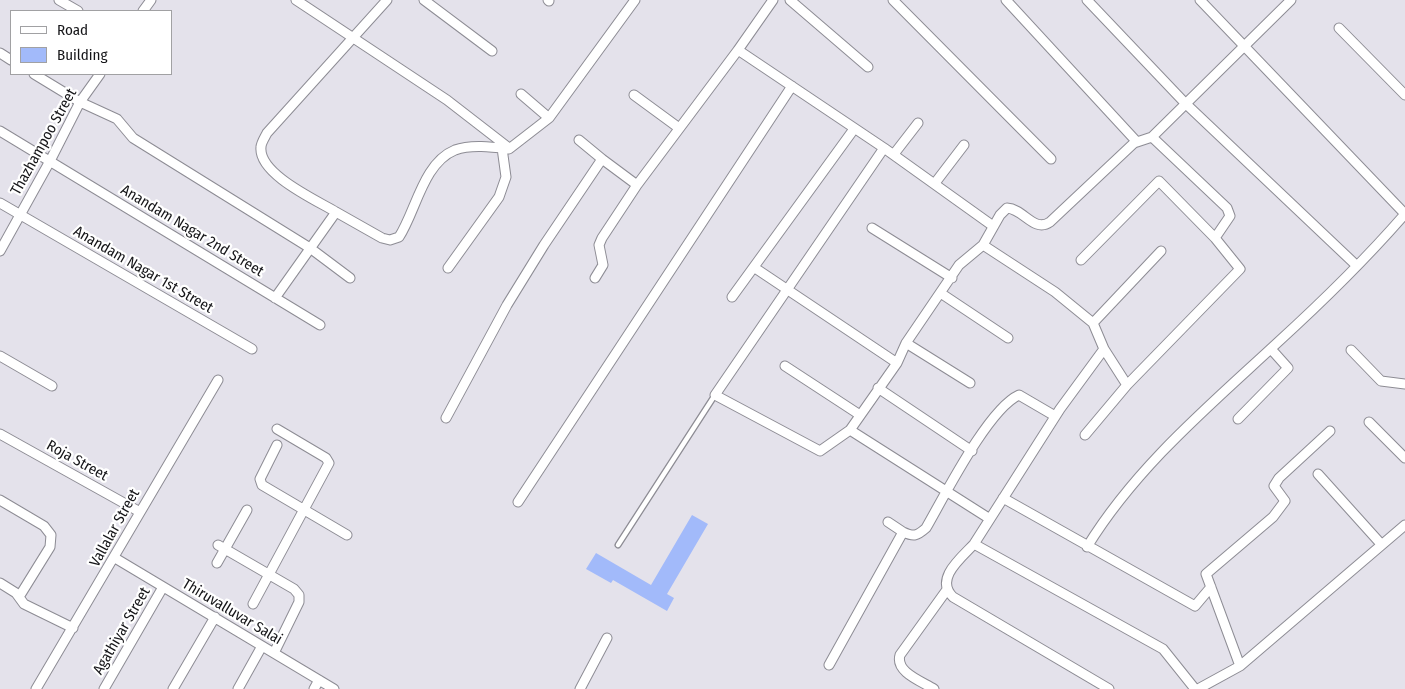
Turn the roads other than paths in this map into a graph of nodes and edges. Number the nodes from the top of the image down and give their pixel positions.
1 (59, 0) edge
2 (296, 0) edge
3 (387, 0) edge
4 (424, 0) edge
5 (635, 0) edge
6 (773, 0) edge
7 (790, 0) edge
8 (893, 0) edge
9 (1006, 0) edge
10 (1087, 0) edge
11 (1200, 0) edge
12 (1291, 0) edge
13 (76, 10) edge
14 (1339, 28) dead end
15 (356, 38) junction
16 (1243, 47) junction
17 (738, 50) junction
18 (492, 51) dead end
19 (868, 67) dead end
20 (36, 75) edge
21 (99, 75) edge
22 (792, 86) junction
23 (520, 94) dead end
24 (634, 94) dead end
25 (1405, 95) edge
26 (80, 102) junction
27 (1185, 103) junction
28 (549, 118) junction
29 (918, 123) dead end
30 (679, 128) junction
31 (854, 129) junction
32 (0, 131) edge
33 (1152, 137) junction
34 (579, 140) dead end
35 (1136, 142) junction
36 (964, 145) dead end
37 (506, 148) junction
38 (884, 148) junction
39 (894, 154) junction
40 (602, 159) junction
41 (1051, 160) dead end
42 (50, 161) junction
43 (935, 183) junction
44 (637, 185) junction
45 (0, 203) edge
46 (336, 212) junction
47 (20, 214) junction
48 (1405, 214) edge
49 (994, 226) junction
50 (872, 228) dead end
51 (1216, 238) junction
52 (983, 245) junction
53 (310, 248) junction
54 (0, 250) edge
55 (1162, 251) dead end
56 (1081, 260) dead end
57 (1357, 266) junction
58 (448, 268) dead end
59 (755, 268) junction
60 (350, 278) dead end
61 (595, 278) dead end
62 (952, 278) junction
63 (787, 288) junction
64 (942, 294) junction
65 (732, 297) dead end
66 (275, 298) junction
67 (1093, 323) junction
68 (320, 325) dead end
69 (1008, 338) dead end
70 (906, 344) junction
71 (252, 349) dead end
72 (1271, 349) junction
73 (1104, 350) junction
74 (1351, 350) dead end
75 (0, 356) edge
76 (897, 363) junction
77 (785, 366) dead end
78 (218, 380) dead end
79 (970, 383) dead end
80 (1405, 384) edge
81 (52, 386) dead end
82 (1127, 386) junction
83 (878, 388) junction
84 (715, 396) junction
85 (860, 415) junction
86 (1055, 416) junction
87 (446, 418) dead end
88 (1238, 419) dead end
89 (1369, 422) dead end
90 (277, 429) dead end
91 (850, 430) junction
92 (1330, 431) dead end
93 (0, 434) edge
94 (1085, 435) dead end
95 (277, 445) dead end
96 (972, 451) junction
97 (1405, 458) edge
98 (1318, 474) dead end
99 (947, 492) junction
100 (1003, 498) junction
101 (0, 500) edge
102 (518, 502) dead end
103 (247, 510) dead end
104 (304, 510) junction
105 (140, 512) junction
106 (990, 519) junction
107 (888, 522) dead end
108 (1405, 525) edge
109 (903, 532) junction
110 (347, 535) dead end
111 (974, 544) junction
112 (1382, 544) junction
113 (618, 545) dead end
114 (222, 547) junction
115 (1087, 547) junction
116 (115, 558) junction
117 (217, 563) dead end
118 (269, 574) junction
119 (0, 583) edge
120 (163, 586) junction
121 (1211, 587) junction
122 (946, 591) junction
123 (19, 598) junction
124 (253, 604) dead end
125 (214, 618) junction
126 (73, 628) junction
127 (607, 638) dead end
128 (262, 646) junction
129 (274, 653) junction
130 (829, 665) dead end
131 (1240, 666) junction
132 (319, 680) junction
133 (36, 689) edge
134 (104, 689) edge
135 (173, 689) edge
136 (238, 689) edge
137 (314, 689) edge
138 (334, 689) edge
139 (580, 689) edge
140 (934, 689) edge
141 (1109, 689) edge
142 (1197, 689) edge

1 - 13 street
2 - 15 street
3 - 15 street
4 - 18 street
5 - 28 street
6 - 17 street
7 - 19 street
8 - 41 street
9 - 35 street
10 - 27 street
11 - 16 street
12 - 16 street
14 - 25 street
15 - 37 street
15 - 46 street
16 - 27 street
16 - 48 street
17 - 22 street
17 - 30 street
20 - 26 street
21 - 26 street, Thazhampoo Street
22 - 31 street
22 - 102 street
23 - 28 street
24 - 30 street
26 - 42 street, Thazhampoo Street
26 - 53 street
27 - 33 street
27 - 57 street
28 - 37 street
29 - 39 street
30 - 44 street
31 - 38 street
31 - 59 street
32 - 42 street, Anandam Nagar 2nd Street
33 - 35 street
33 - 51 street
34 - 40 street
35 - 49 street
36 - 43 street
37 - 46 street
37 - 58 street
38 - 39 street
38 - 63 street
39 - 43 street
40 - 44 street
40 - 87 street
42 - 47 street, Thazhampoo Street
42 - 66 street, Anandam Nagar 2nd Street
43 - 49 street
44 - 61 street
45 - 47 street, Anandam Nagar 1st Street
46 - 53 street
47 - 54 street, Thazhampoo Street
47 - 71 street, Anandam Nagar 1st Street
48 - 57 street
49 - 52 street
50 - 62 street
51 - 56 street
51 - 82 street
52 - 62 street
52 - 67 street
53 - 60 street
53 - 66 street
55 - 67 street
57 - 72 street
59 - 63 street
59 - 65 street
62 - 64 street
63 - 76 street
63 - 84 street
64 - 69 street
64 - 70 street
66 - 68 street, Anandam Nagar 2nd Street
67 - 73 street
70 - 76 street
70 - 79 street
72 - 88 street
72 - 115 street
73 - 82 street
73 - 86 street
74 - 80 street
75 - 81 street
76 - 83 street
77 - 85 street
78 - 105 street, Vallalar Street
82 - 94 street
83 - 85 street
83 - 96 street
84 - 91 street
84 - 113 lane
85 - 91 street
86 - 96 street
86 - 100 street
89 - 97 street
90 - 104 street
91 - 99 street
92 - 121 street
93 - 105 street, Roja Street
95 - 104 street
96 - 99 street
98 - 112 street
99 - 106 street
99 - 109 street
100 - 106 street
100 - 115 street
101 - 123 street
103 - 114 street
104 - 110 street
104 - 118 street
105 - 116 street, Vallalar Street
106 - 111 street
107 - 109 street
108 - 112 street
109 - 130 street
111 - 122 street
111 - 142 street
112 - 131 street
114 - 117 street
114 - 118 street
115 - 121 street
116 - 120 street, Thiruvalluvar Salai
116 - 126 street, Vallalar Street
118 - 124 street
118 - 129 street
119 - 123 street
120 - 125 street, Thiruvalluvar Salai
120 - 134 street, Agathiyar Street
121 - 131 street
122 - 140 street
122 - 141 street
123 - 126 street
125 - 128 street, Thiruvalluvar Salai
125 - 135 street
126 - 133 street, Vallalar Street
127 - 139 street
128 - 129 street, Thiruvalluvar Salai
128 - 136 street
129 - 132 street, Thiruvalluvar Salai
131 - 142 street
132 - 137 street
132 - 138 street, Thiruvalluvar Salai

